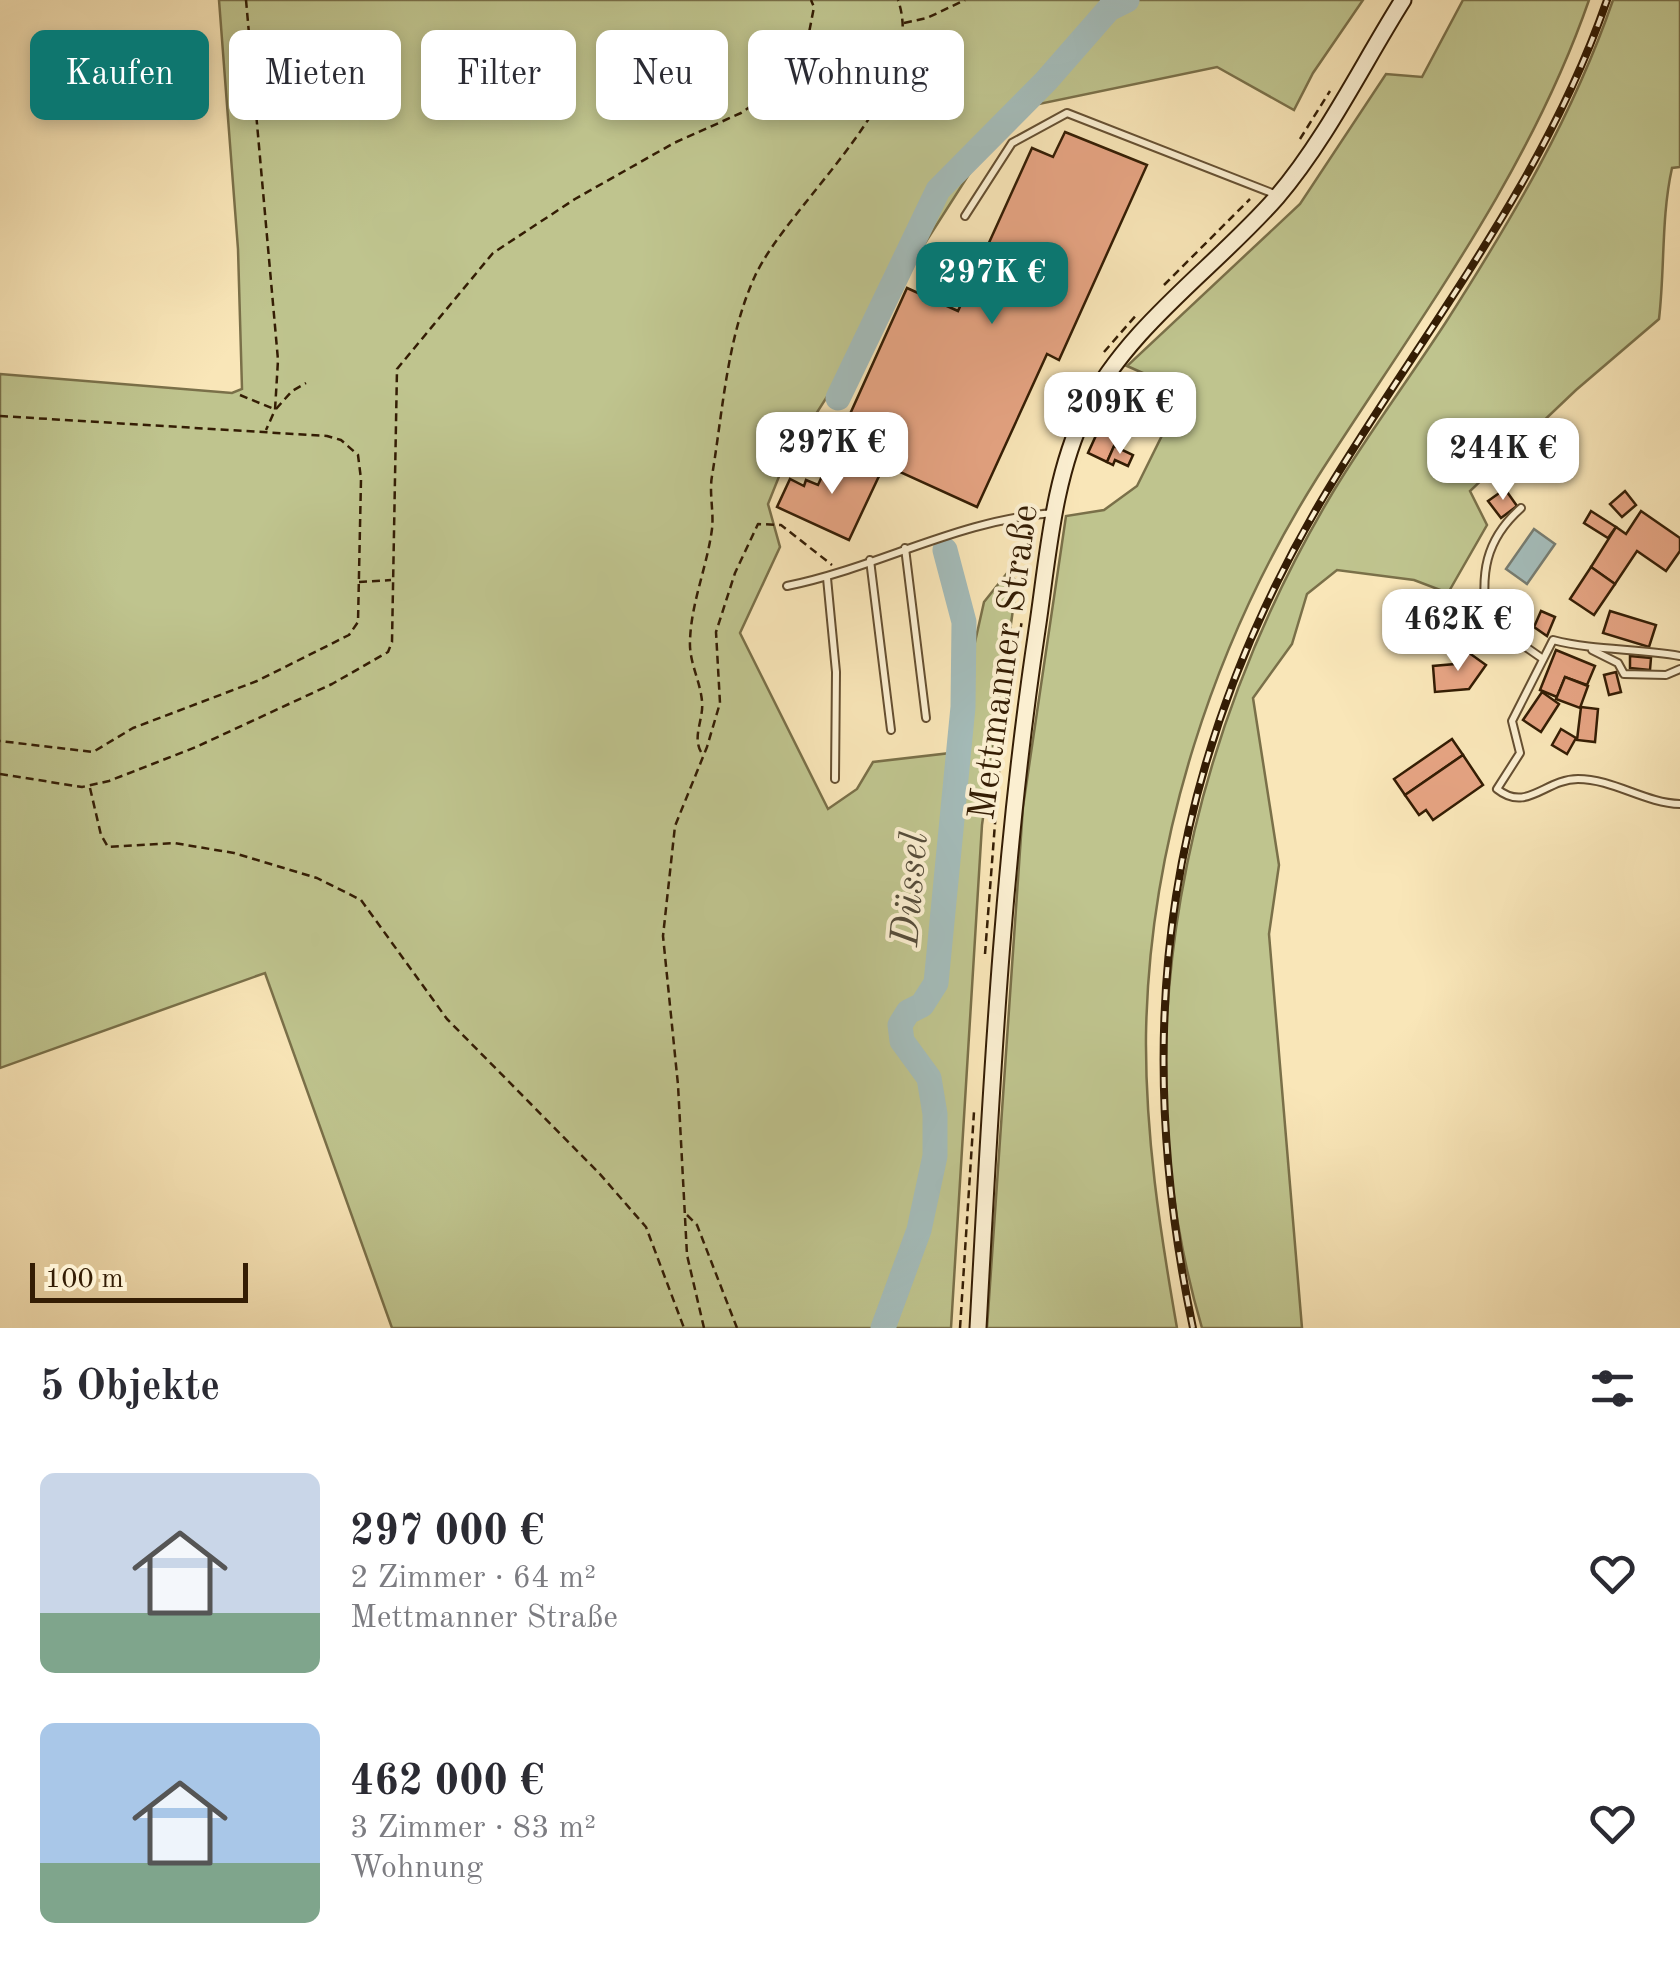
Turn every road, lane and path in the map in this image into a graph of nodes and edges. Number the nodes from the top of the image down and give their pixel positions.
1 (246, 0) edge
2 (811, 0) edge
3 (898, 0) edge
4 (965, 0) edge
5 (1403, 0) edge
6 (903, 24) junction
7 (1334, 86) dead end
8 (1296, 146) dead end
9 (1260, 188) junction
10 (1278, 196) junction
11 (965, 216) dead end
12 (1155, 295) dead end
13 (1142, 308) dead end
14 (1101, 358) dead end
15 (306, 383) dead end
16 (240, 395) dead end
17 (275, 410) junction
18 (0, 416) edge
19 (265, 431) junction
20 (1521, 508) dead end
21 (1055, 513) junction
22 (905, 548) junction
23 (870, 560) junction
24 (842, 573) junction
25 (827, 578) junction
26 (393, 580) junction
27 (358, 582) junction
28 (786, 586) dead end
29 (1022, 621) dead end
30 (1590, 649) junction
31 (1680, 656) edge
32 (1543, 658) junction
33 (1680, 669) edge
34 (926, 718) dead end
35 (890, 730) dead end
36 (0, 741) edge
37 (702, 754) junction
38 (0, 774) edge
39 (835, 779) dead end
40 (90, 787) junction
41 (1680, 804) edge
42 (985, 957) dead end
43 (975, 1096) dead end
44 (686, 1214) junction
45 (684, 1328) edge
46 (704, 1328) edge
47 (737, 1328) edge
48 (960, 1328) edge
49 (978, 1328) edge

1 - 17 path
2 - 26 path
3 - 6 path
4 - 6 path
5 - 10 main road, Mettmanner Straße
6 - 37 path
7 - 8 path
9 - 10 lane
9 - 11 lane
9 - 12 path
10 - 21 main road, Mettmanner Straße
13 - 14 path
15 - 17 path
16 - 17 path
17 - 19 path
18 - 19 path
19 - 27 path
20 - 32 lane
21 - 22 lane
21 - 49 main road, Mettmanner Straße
22 - 23 lane
22 - 34 lane
23 - 24 lane
23 - 35 lane
24 - 25 lane
24 - 37 path
25 - 28 lane
25 - 39 lane
26 - 27 path
26 - 40 path
27 - 36 path
29 - 42 path
30 - 31 lane
30 - 32 lane
30 - 33 lane
32 - 41 lane
37 - 44 path
38 - 40 path
40 - 45 path
43 - 48 path
44 - 46 path
44 - 47 path

